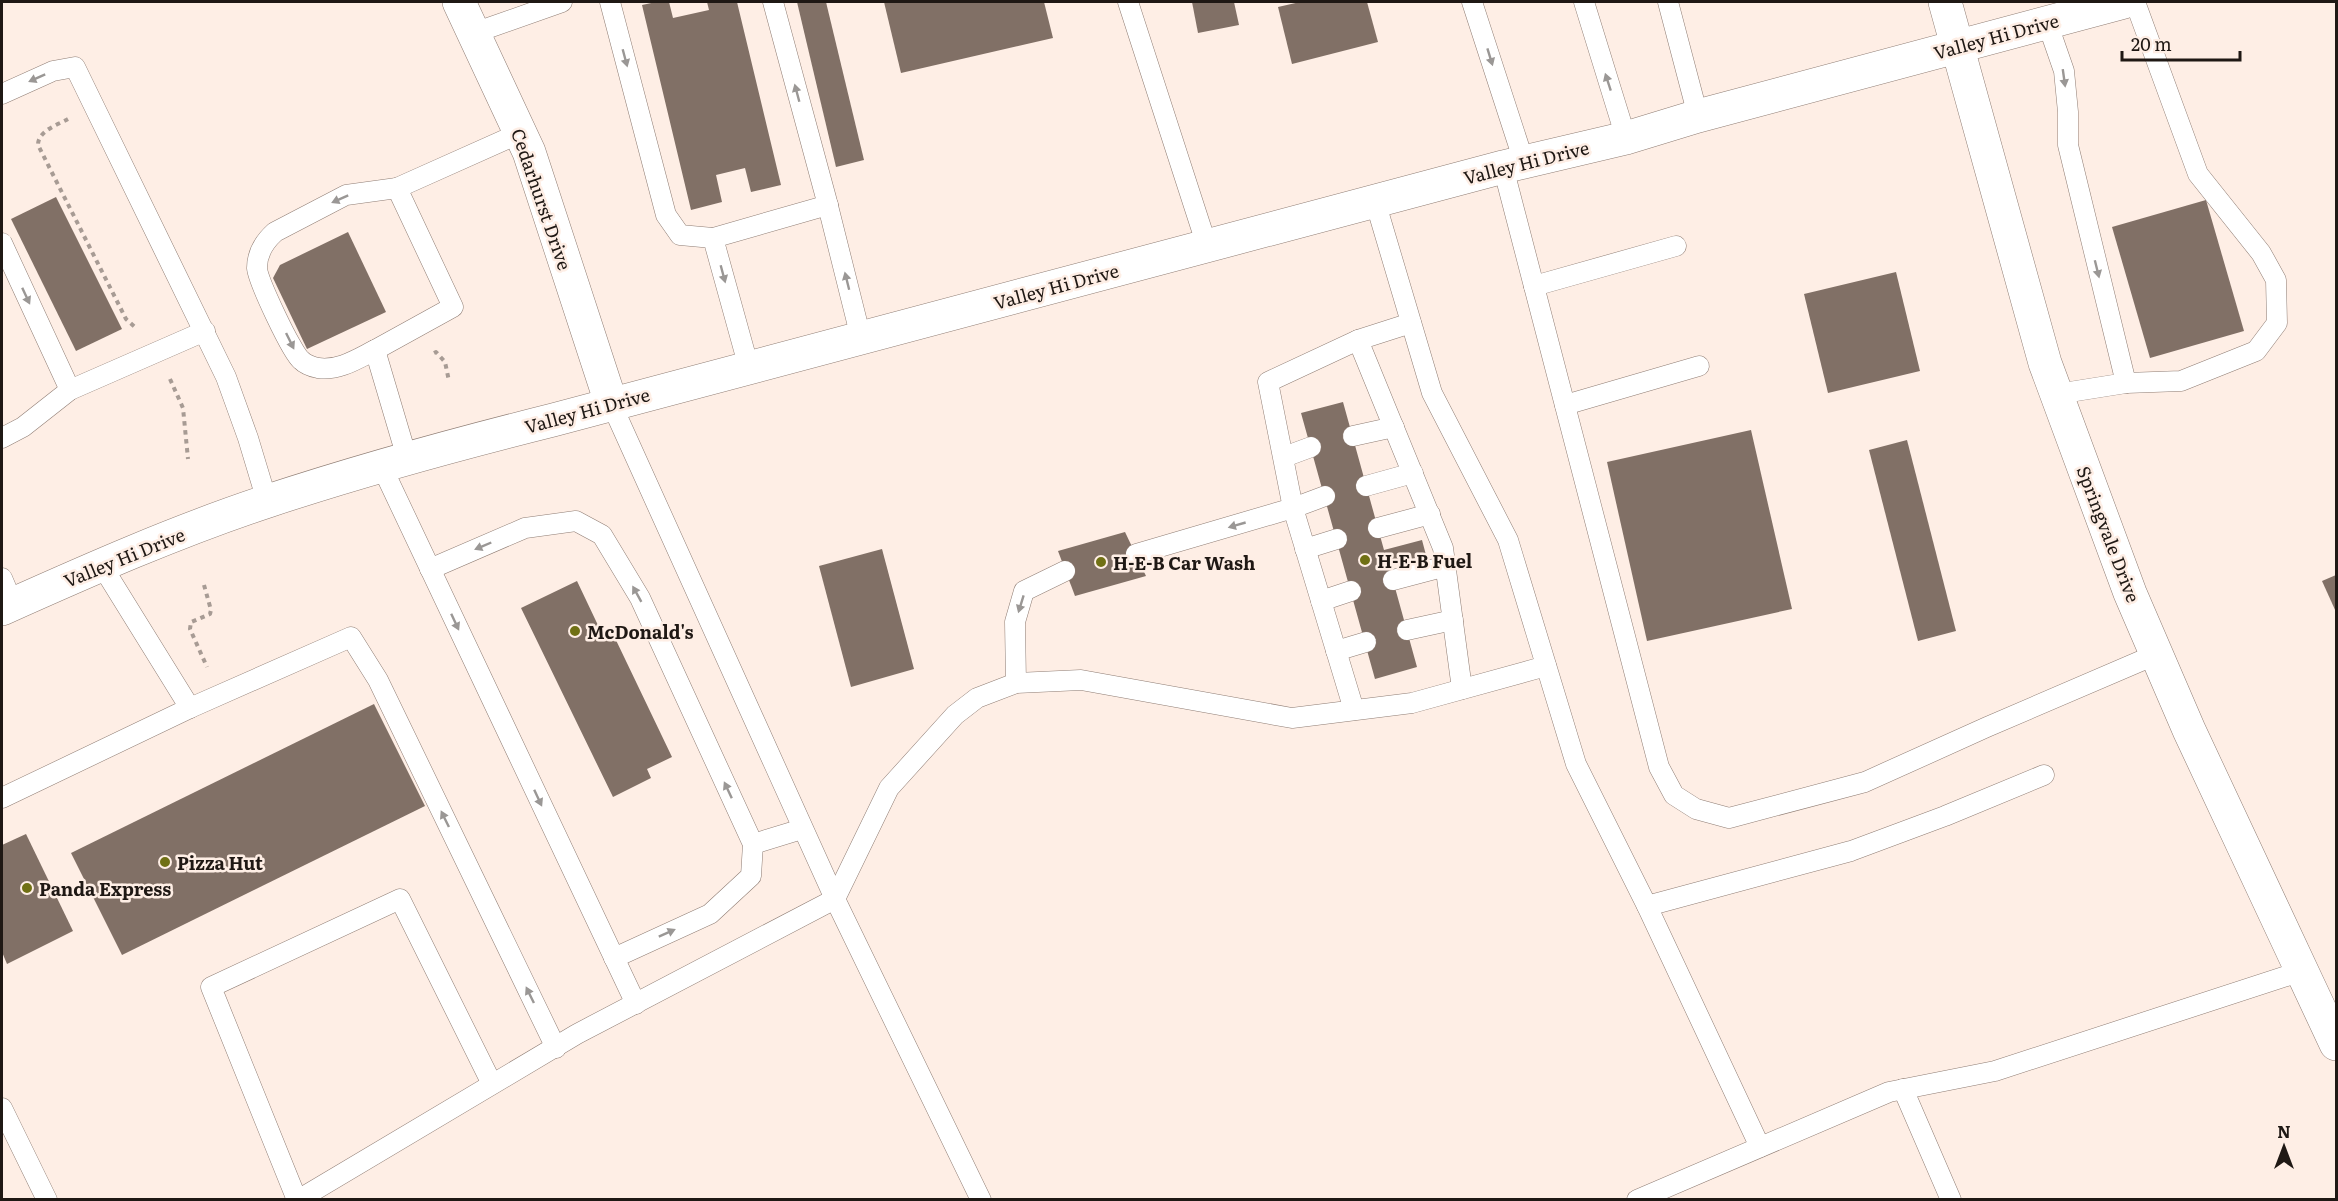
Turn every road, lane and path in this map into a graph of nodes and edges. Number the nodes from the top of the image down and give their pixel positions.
1 (459, 2) edge
2 (562, 2) edge
3 (610, 2) edge
4 (773, 2) edge
5 (1128, 2) edge
6 (1472, 2) edge
7 (1584, 2) edge
8 (1668, 2) edge
9 (1945, 2) edge
10 (2124, 2) edge
11 (2135, 2) edge
12 (2047, 22) junction
13 (474, 33) junction
14 (1957, 47) junction
15 (2, 94) edge
16 (1698, 116) junction
17 (68, 119) dead end
18 (520, 133) junction
19 (1626, 138) junction
20 (1514, 165) junction
21 (397, 188) junction
22 (1376, 201) junction
23 (828, 205) junction
24 (713, 238) junction
25 (2, 243) edge
26 (1207, 246) junction
27 (1676, 246) dead end
28 (1534, 285) junction
29 (1411, 323) junction
30 (142, 330) dead end
31 (205, 331) junction
32 (861, 338) junction
33 (1358, 340) junction
34 (375, 350) junction
35 (428, 356) dead end
36 (1699, 366) dead end
37 (749, 368) junction
38 (170, 378) dead end
39 (449, 381) dead end
40 (2126, 383) junction
41 (70, 390) junction
42 (2057, 394) junction
43 (612, 403) junction
44 (1565, 405) junction
45 (1394, 427) junction
46 (1353, 436) dead end
47 (2, 438) edge
48 (1311, 447) dead end
49 (1284, 457) junction
50 (188, 459) dead end
51 (394, 462) junction
52 (1413, 473) junction
53 (1366, 486) dead end
54 (1325, 496) dead end
55 (267, 501) junction
56 (1293, 508) junction
57 (1430, 514) junction
58 (1378, 528) dead end
59 (1337, 539) dead end
60 (1305, 549) junction
61 (1136, 554) dead end
62 (102, 566) junction
63 (1446, 566) junction
64 (430, 569) junction
65 (1065, 571) dead end
66 (1393, 580) dead end
67 (204, 585) dead end
68 (1351, 591) dead end
69 (5, 597) edge
70 (1321, 601) junction
71 (1453, 620) junction
72 (1407, 630) dead end
73 (1366, 642) dead end
74 (1336, 651) junction
75 (2157, 654) junction
76 (1546, 666) junction
77 (209, 671) dead end
78 (1016, 683) junction
79 (1462, 688) junction
80 (190, 708) junction
81 (1354, 710) junction
82 (2044, 775) dead end
83 (2, 798) edge
84 (802, 829) junction
85 (753, 844) junction
86 (835, 898) junction
87 (1647, 906) junction
88 (614, 958) junction
89 (2302, 971) junction
90 (636, 1004) junction
91 (2337, 1044) edge
92 (556, 1048) junction
93 (492, 1084) junction
94 (1903, 1089) junction
95 (2, 1108) edge
96 (1760, 1147) junction
97 (47, 1200) edge
98 (297, 1200) edge
99 (981, 1200) edge
100 (1637, 1200) edge
101 (1951, 1200) edge

1 - 13 street, Cedarhurst Drive
2 - 13 lane
3 -> 24 lane
23 -> 4 lane
5 - 26 lane
6 -> 20 lane
19 -> 7 lane
8 - 16 lane
9 - 14 street, Springvale Drive
10 - 12 street, Valley Hi Drive
11 - 40 lane
12 - 14 street, Valley Hi Drive
12 -> 40 lane
13 - 18 street, Cedarhurst Drive
14 - 16 street, Valley Hi Drive
14 - 42 street, Springvale Drive
31 -> 15 lane
16 - 19 street, Valley Hi Drive
17 - 30 path
18 - 21 lane
18 - 43 street, Cedarhurst Drive
19 - 20 street, Valley Hi Drive
20 - 22 street, Valley Hi Drive
20 - 28 lane
21 - 34 lane
21 -> 34 lane
22 - 26 street, Valley Hi Drive
22 - 29 lane
23 - 24 lane
32 -> 23 lane
24 -> 37 lane
25 -> 41 lane
26 - 32 street, Valley Hi Drive
27 - 28 lane
28 - 44 lane
29 - 33 lane
29 - 76 lane
31 - 41 lane
31 - 55 lane
32 - 37 street, Valley Hi Drive
33 - 45 lane
33 - 49 lane
34 - 51 lane
35 - 39 path
36 - 44 lane
37 - 43 street, Valley Hi Drive
38 - 50 path
40 - 42 lane
41 - 47 lane
42 - 75 street, Springvale Drive
43 - 51 street, Valley Hi Drive
43 - 84 lane
44 - 75 lane
45 - 46 lane
45 - 52 lane
48 - 49 lane
49 - 56 lane
51 - 55 street, Valley Hi Drive
51 - 64 lane
52 - 53 lane
52 - 57 lane
54 - 56 lane
55 - 62 street, Valley Hi Drive
56 - 60 lane
56 -> 61 lane
57 - 58 lane
57 - 63 lane
59 - 60 lane
60 - 70 lane
62 - 69 street, Valley Hi Drive
62 - 80 lane
63 - 66 lane
63 - 71 lane
85 -> 64 lane
64 -> 88 lane
65 -> 78 lane
67 - 77 path
68 - 70 lane
70 - 74 lane
71 - 72 lane
71 - 79 lane
73 - 74 lane
74 - 81 lane
75 - 89 street, Springvale Drive
76 - 79 lane
76 - 87 lane
78 - 81 lane
78 - 86 lane
79 - 81 lane
80 - 83 lane
92 -> 80 lane
82 - 87 lane
84 - 85 lane
84 - 86 lane
88 -> 85 lane
86 - 90 lane
86 - 99 lane
87 - 96 lane
88 - 90 lane
89 - 91 street, Springvale Drive
89 - 94 lane
90 - 92 lane
92 - 93 lane
93 - 98 lane
93 - 98 lane
94 - 96 lane
94 - 101 lane
95 - 97 lane
96 - 100 lane

